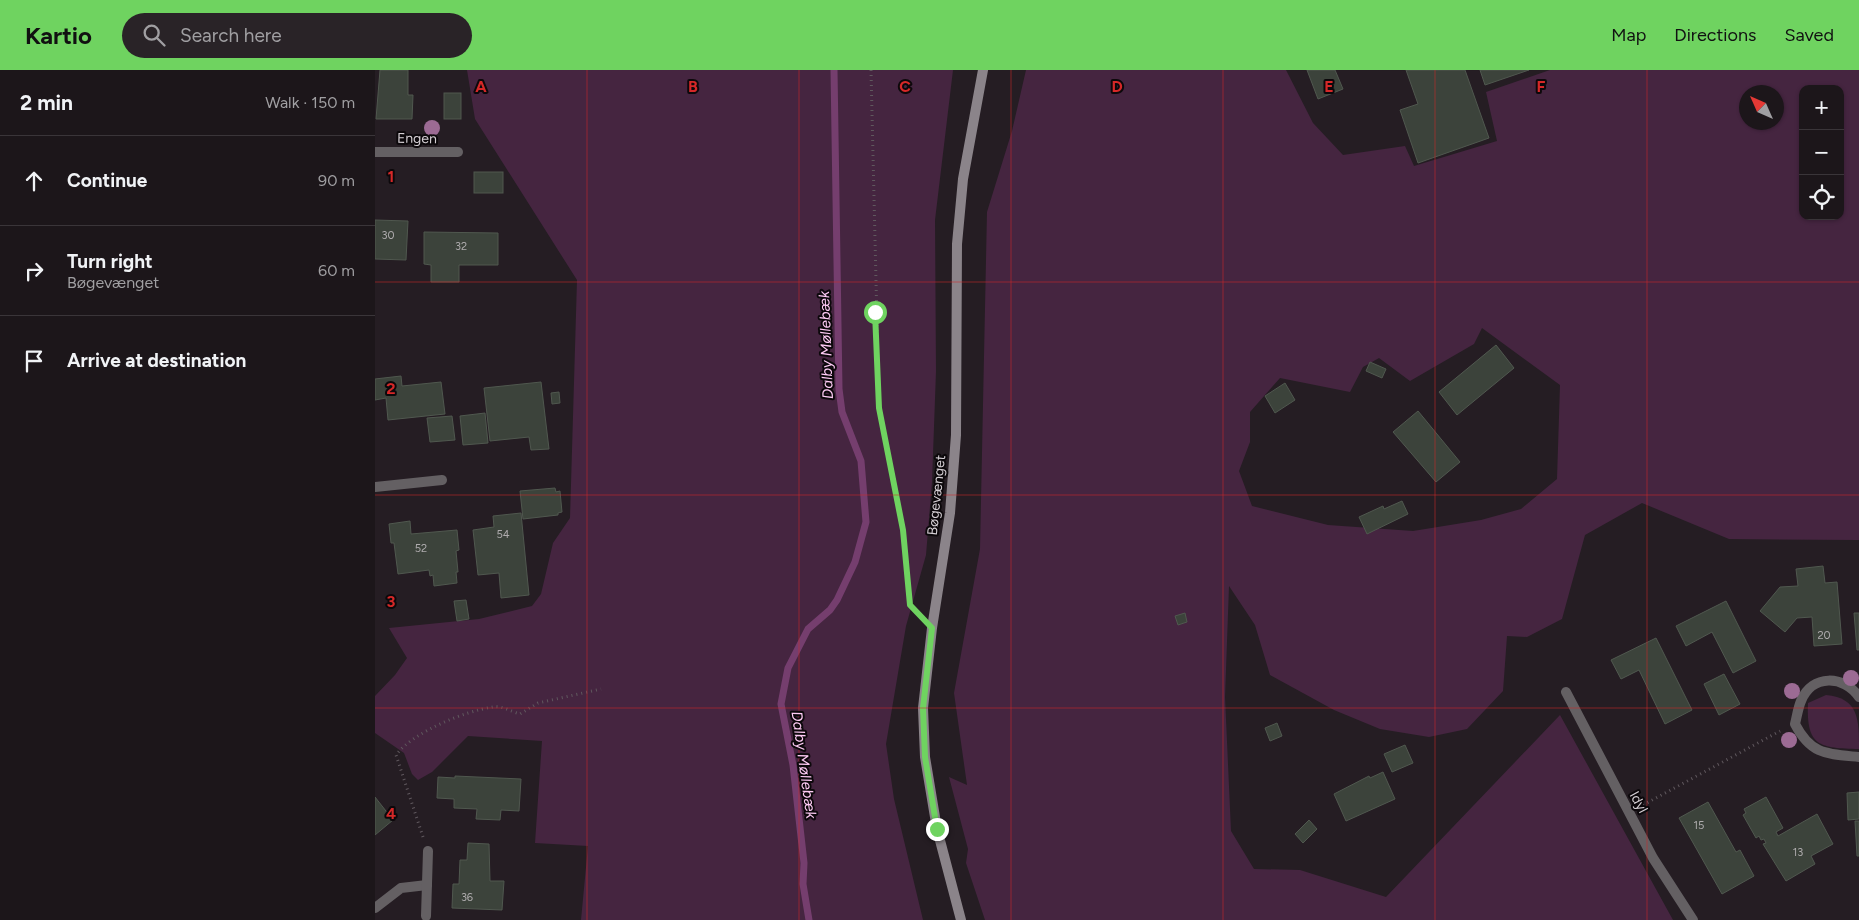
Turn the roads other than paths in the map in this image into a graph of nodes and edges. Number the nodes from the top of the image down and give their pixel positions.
1 (983, 70) edge
2 (375, 152) edge
3 (458, 152) dead end
4 (442, 480) dead end
5 (375, 487) edge
6 (1566, 692) dead end
7 (1859, 697) edge
8 (1859, 757) edge
9 (428, 851) road end
10 (427, 885) junction
11 (375, 908) edge
12 (426, 916) dead end
13 (961, 920) edge
14 (1693, 920) edge

1 - 13 street, Bøgevænget
2 - 3 street, Engen
4 - 5 street
6 - 14 street, Idyl
7 - 8 street
9 - 10 street
10 - 11 street
10 - 12 street

